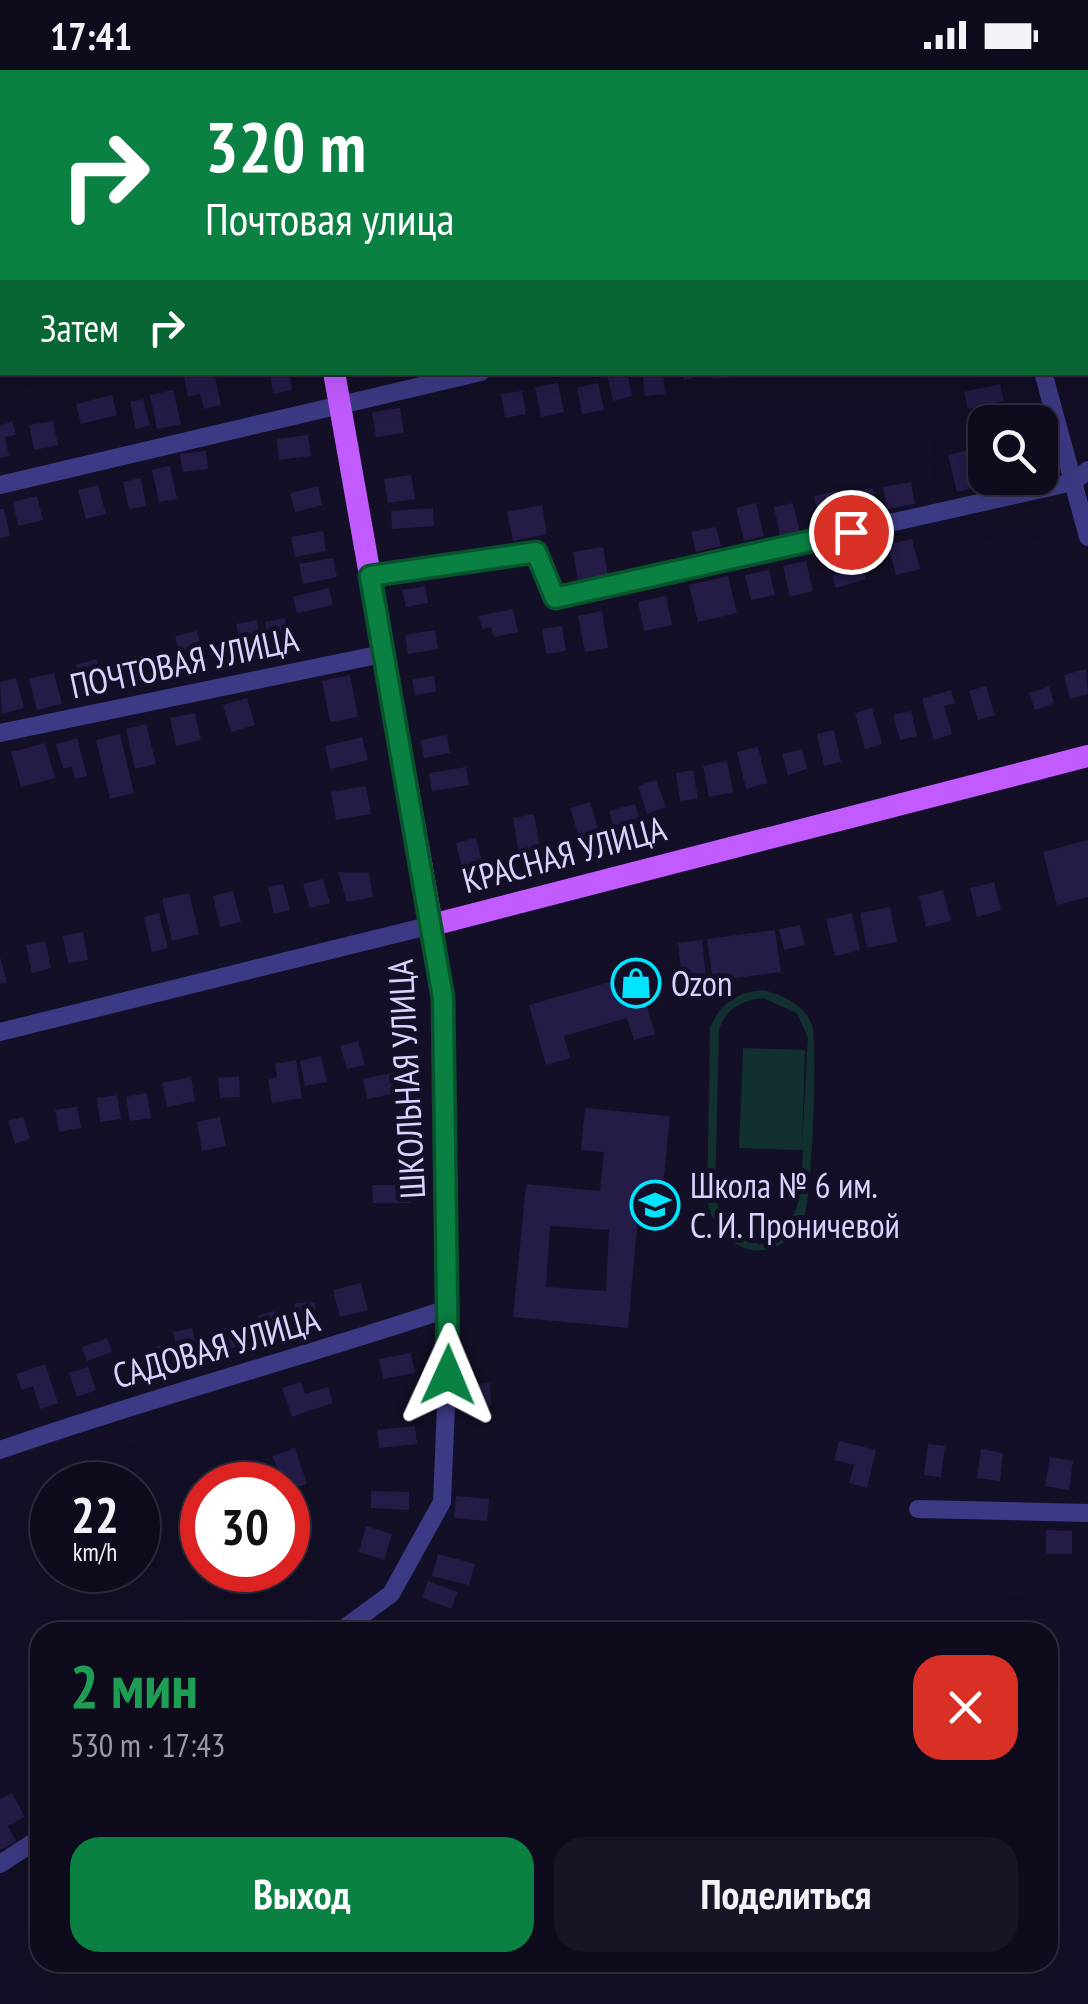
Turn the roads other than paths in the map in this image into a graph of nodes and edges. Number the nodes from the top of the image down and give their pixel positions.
1 (334, 375) edge
2 (468, 375) edge
3 (1044, 375) edge
4 (339, 405) junction
5 (1081, 476) edge
6 (0, 485) edge
7 (1088, 536) edge
8 (370, 576) junction
9 (382, 654) junction
10 (0, 733) edge
11 (1088, 756) edge
12 (432, 924) junction
13 (0, 1032) edge
14 (450, 1308) junction
15 (0, 1450) edge
16 (918, 1509) dead end
17 (1088, 1513) edge
18 (353, 1622) edge
19 (30, 1844) edge
20 (0, 1864) edge

1 - 4 main road, ШКОЛЬНАЯ УЛИЦА
2 - 4 street
3 - 5 street
4 - 6 street
4 - 8 main road, ШКОЛЬНАЯ УЛИЦА
5 - 7 street
5 - 8 street
8 - 9 main road, ШКОЛЬНАЯ УЛИЦА
9 - 10 street, ПОЧТОВАЯ УЛИЦА
9 - 12 main road, ШКОЛЬНАЯ УЛИЦА
11 - 12 main road, КРАСНАЯ УЛИЦА
12 - 13 street, КРАСНАЯ УЛИЦА
12 - 14 street, ШКОЛЬНАЯ УЛИЦА
14 - 15 street, САДОВАЯ УЛИЦА
14 - 18 street, ШКОЛЬНАЯ УЛИЦА
16 - 17 street
19 - 20 street

